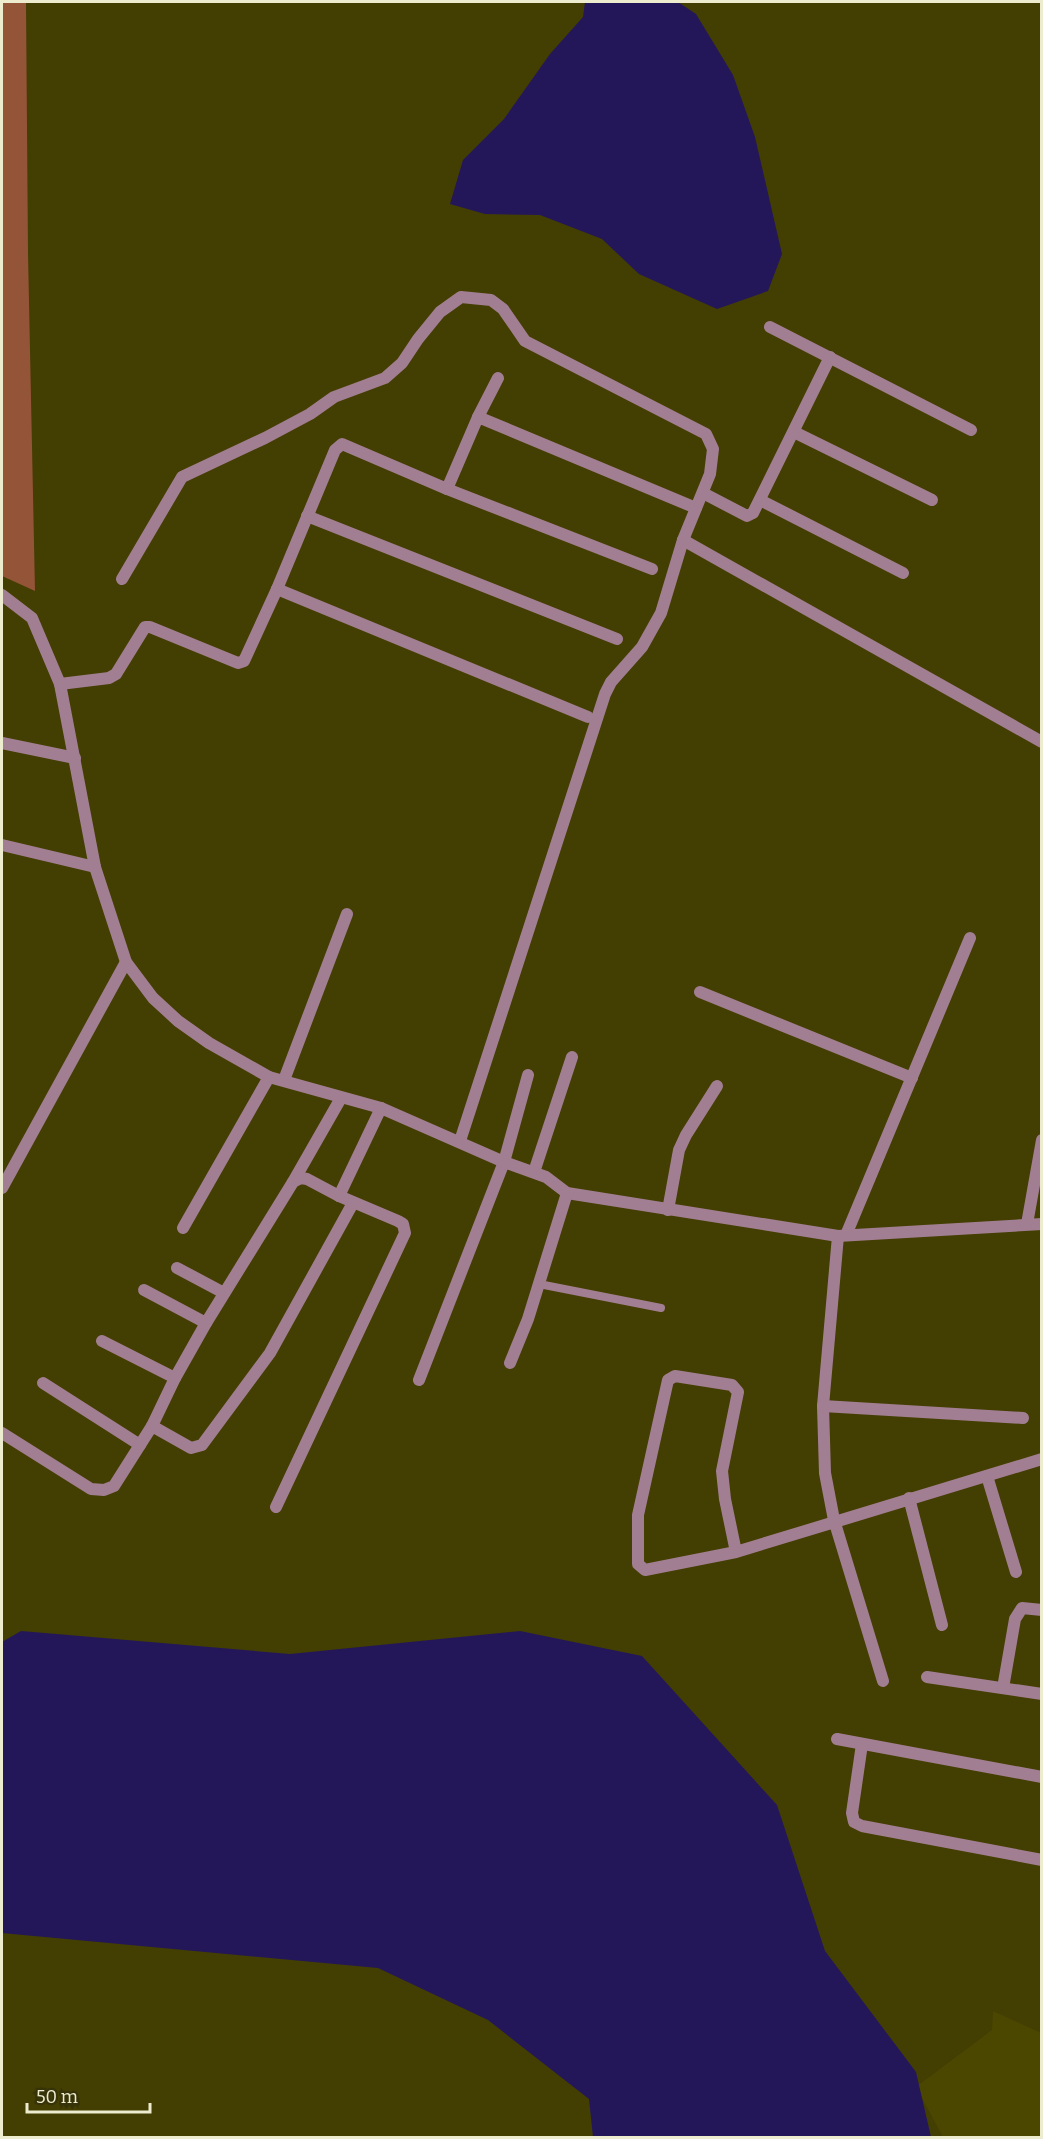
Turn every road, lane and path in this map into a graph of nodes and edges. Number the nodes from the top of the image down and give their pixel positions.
1 (770, 327) dead end
2 (830, 357) junction
3 (498, 378) dead end
4 (478, 417) junction
5 (971, 430) dead end
6 (795, 432) junction
7 (447, 489) junction
8 (703, 493) junction
9 (760, 500) junction
10 (932, 500) dead end
11 (696, 508) junction
12 (307, 516) junction
13 (682, 540) junction
14 (652, 569) dead end
15 (903, 573) dead end
16 (122, 579) dead end
17 (277, 589) junction
18 (2, 595) edge
19 (617, 639) dead end
20 (60, 684) junction
21 (588, 717) dead end
22 (1041, 742) edge
23 (2, 743) edge
24 (75, 758) junction
25 (2, 845) edge
26 (94, 867) junction
27 (347, 914) dead end
28 (970, 938) dead end
29 (126, 962) junction
30 (700, 992) dead end
31 (572, 1057) dead end
32 (528, 1075) dead end
33 (269, 1077) junction
34 (912, 1078) junction
35 (284, 1080) junction
36 (717, 1086) dead end
37 (341, 1098) junction
38 (381, 1108) junction
39 (1041, 1140) edge
40 (460, 1141) junction
41 (504, 1162) junction
42 (534, 1172) junction
43 (293, 1182) junction
44 (2, 1188) edge
45 (567, 1194) junction
46 (339, 1197) junction
47 (353, 1203) junction
48 (668, 1210) junction
49 (1027, 1224) junction
50 (1041, 1224) edge
51 (183, 1228) dead end
52 (842, 1236) junction
53 (177, 1268) dead end
54 (539, 1284) junction
55 (144, 1290) dead end
56 (224, 1293) junction
57 (661, 1308) dead end
58 (206, 1323) junction
59 (102, 1341) dead end
60 (510, 1363) dead end
61 (175, 1378) junction
62 (419, 1380) dead end
63 (43, 1383) dead end
64 (823, 1406) junction
65 (1023, 1418) dead end
66 (152, 1426) junction
67 (2, 1433) edge
68 (140, 1445) junction
69 (1041, 1460) edge
70 (987, 1476) junction
71 (909, 1498) junction
72 (276, 1507) dead end
73 (834, 1520) junction
74 (736, 1552) junction
75 (1016, 1572) dead end
76 (1041, 1610) edge
77 (942, 1625) dead end
78 (927, 1677) dead end
79 (883, 1681) dead end
80 (1003, 1688) junction
81 (1041, 1694) edge
82 (837, 1740) dead end
83 (862, 1744) junction
84 (1041, 1777) edge
85 (1041, 1860) edge

1 - 2 street
2 - 5 street
2 - 6 street
3 - 4 street
4 - 7 street
4 - 11 street
6 - 9 street
6 - 10 street
7 - 12 street
7 - 14 street
8 - 9 street
8 - 11 street
8 - 16 street
9 - 15 street
11 - 13 street
12 - 17 street
12 - 19 street
13 - 22 street
13 - 40 street
17 - 20 street
17 - 21 street
18 - 20 street
20 - 24 street
23 - 24 street
24 - 26 street
25 - 26 street
26 - 29 street
27 - 35 street
28 - 34 street
29 - 33 street
29 - 44 street
30 - 34 street
31 - 42 street
32 - 41 street
33 - 35 street
33 - 51 street
34 - 52 street
35 - 37 street
36 - 48 street
37 - 38 street
37 - 43 street
38 - 40 street
38 - 46 street
39 - 49 street
40 - 41 street
41 - 42 street
41 - 62 street
42 - 45 street
43 - 46 street
43 - 56 street
45 - 48 street
45 - 54 street
46 - 47 street
47 - 66 street
47 - 72 street
48 - 52 street
49 - 50 street
49 - 52 street
52 - 64 street
53 - 56 street
54 - 57 lane
54 - 60 street
55 - 58 street
56 - 58 street
58 - 61 street
59 - 61 street
61 - 66 street
63 - 68 street
64 - 65 street
64 - 73 street
66 - 68 street
67 - 68 street
69 - 70 street
70 - 71 street
70 - 75 street
71 - 73 street
71 - 77 street
73 - 74 street
73 - 79 street
74 - 74 street
76 - 80 street
78 - 80 street
80 - 81 street
82 - 83 street
83 - 84 street
83 - 85 street

